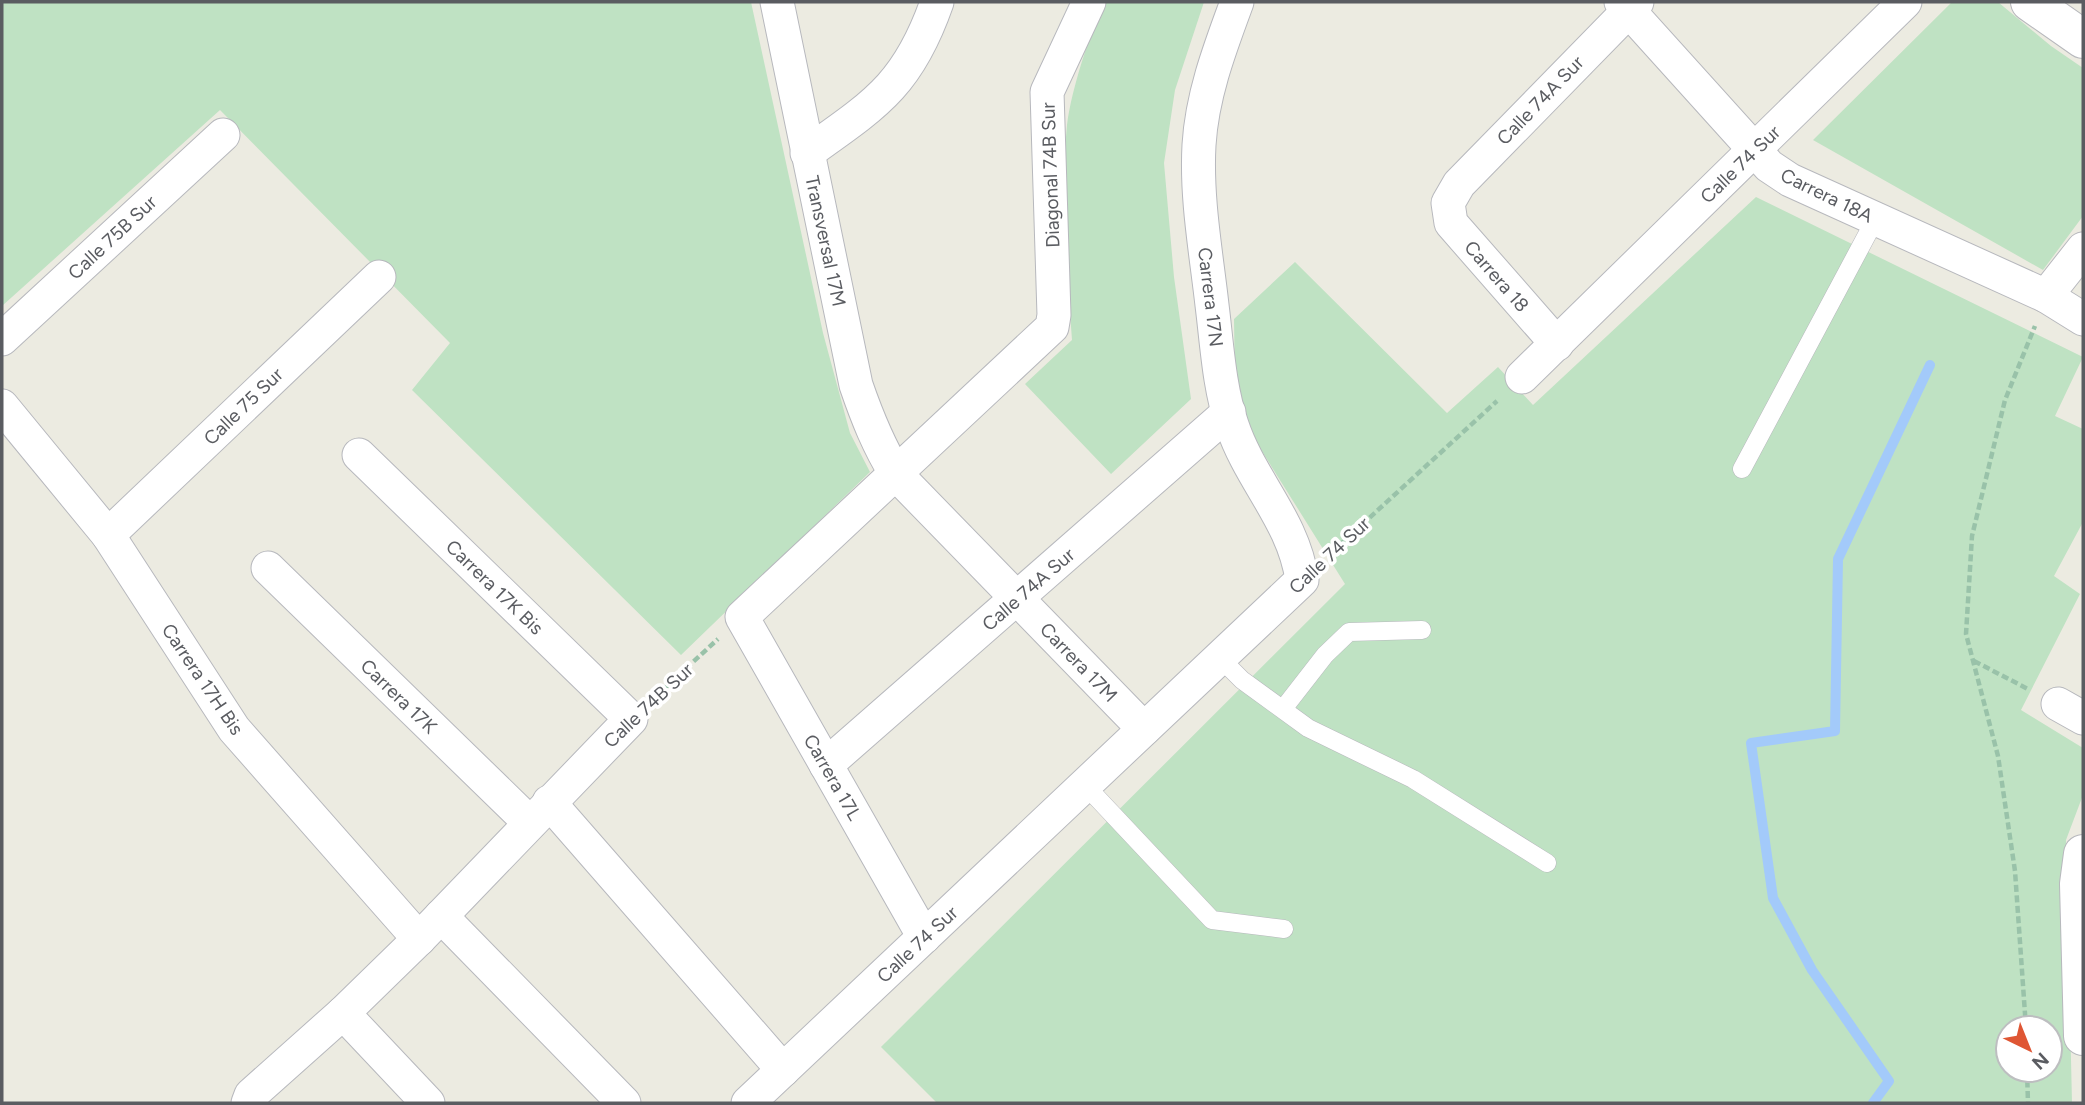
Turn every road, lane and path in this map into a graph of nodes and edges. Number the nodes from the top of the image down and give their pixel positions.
1 (777, 2) edge
2 (937, 2) edge
3 (1089, 2) edge
4 (1237, 2) edge
5 (1905, 2) edge
6 (2030, 2) edge
7 (1629, 4) edge
8 (2083, 39) edge
9 (223, 135) dead end
10 (1754, 151) junction
11 (807, 153) junction
12 (1448, 203) joint
13 (1876, 218) junction
14 (2083, 249) edge
15 (379, 277) dead end
16 (2046, 296) junction
17 (2083, 318) edge
18 (2, 340) edge
19 (1557, 344) junction
20 (1522, 377) joint
21 (2, 406) edge
22 (1228, 412) junction
23 (359, 456) dead end
24 (1742, 469) dead end
25 (896, 474) junction
26 (108, 535) junction
27 (268, 568) dead end
28 (1302, 580) junction
29 (1017, 598) junction
30 (742, 617) junction
31 (1422, 630) dead end
32 (1220, 658) junction
33 (1973, 660) junction
34 (1283, 709) junction
35 (2070, 711) edge
36 (631, 719) junction
37 (1144, 729) junction
38 (826, 765) junction
39 (1085, 785) junction
40 (540, 812) junction
41 (1547, 863) dead end
42 (2082, 875) edge
43 (442, 916) junction
44 (1284, 929) dead end
45 (924, 937) junction
46 (419, 939) junction
47 (343, 1013) junction
48 (2025, 1014) edge
49 (2083, 1036) edge
50 (783, 1070) junction
51 (2027, 1084) edge
52 (248, 1103) edge
53 (428, 1103) edge
54 (624, 1103) edge
55 (748, 1103) edge
56 (2028, 1103) edge

1 - 11 street, Transversal 17M
2 - 11 street
3 - 25 street, Diagonal 74B Sur
4 - 22 street, Carrera 17N
5 - 10 street, Calle 74 Sur
6 - 8 street
7 - 10 street, Carrera 18A
7 - 12 street, Calle 74A Sur
9 - 18 street, Calle 75B Sur
10 - 13 street, Carrera 18A
10 - 19 street, Calle 74 Sur
11 - 25 street, Transversal 17M
12 - 19 street, Carrera 18
13 - 16 street, Carrera 18A
13 - 24 lane
14 - 16 street
15 - 26 street, Calle 75 Sur
16 - 17 street, Carrera 18A
16 - 33 path
19 - 20 street, Calle 74 Sur
20 - 28 path, Calle 74 Sur
21 - 26 street, Carrera 17H Bis
22 - 28 street, Carrera 17N
22 - 29 street, Calle 74A Sur
23 - 36 street, Carrera 17K Bis
25 - 29 street, Carrera 17M
25 - 30 street
26 - 46 street, Carrera 17H Bis
27 - 40 street, Carrera 17K
28 - 32 street, Calle 74 Sur
29 - 37 street, Carrera 17M
29 - 38 street, Calle 74A Sur
30 - 36 path, Calle 74B Sur
30 - 38 street, Carrera 17L
31 - 34 lane
32 - 34 lane
32 - 37 street, Calle 74 Sur
33 - 35 path
33 - 48 path
34 - 41 lane
36 - 40 street, Calle 74B Sur
37 - 39 street, Calle 74 Sur
38 - 45 street, Carrera 17L
39 - 44 lane
39 - 45 street, Calle 74 Sur
40 - 43 street, Calle 74B Sur
40 - 50 street, Carrera 17K
42 - 49 street
43 - 46 street, Calle 74B Sur
43 - 54 street
45 - 50 street, Calle 74 Sur
46 - 47 street, Calle 74B Sur
47 - 52 street, Calle 74B Sur
47 - 53 street
50 - 55 street, Calle 74 Sur
51 - 56 path

